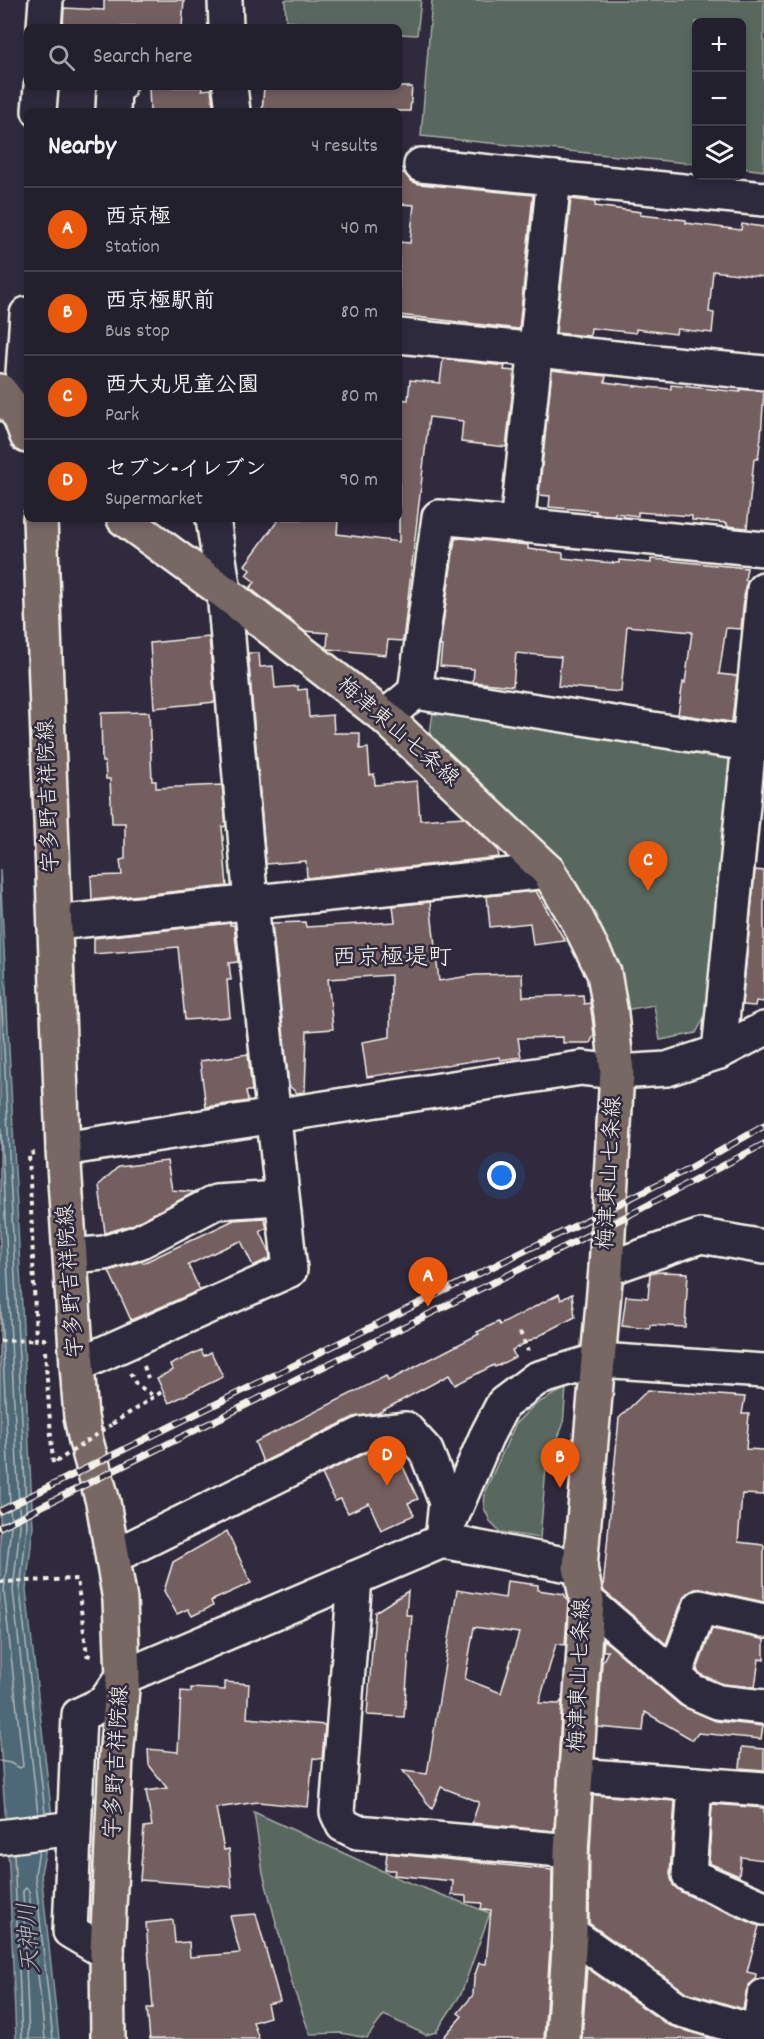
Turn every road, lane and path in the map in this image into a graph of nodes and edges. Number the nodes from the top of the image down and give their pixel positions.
1 (46, 0) edge
2 (225, 0) edge
3 (44, 24) edge
4 (226, 24) edge
5 (41, 90) edge
6 (115, 90) edge
7 (230, 90) edge
8 (39, 108) edge
9 (113, 108) edge
10 (233, 108) edge
11 (421, 165) dead end
12 (554, 178) junction
13 (764, 199) edge
14 (402, 336) edge
15 (536, 350) junction
16 (764, 373) edge
17 (0, 391) edge
18 (24, 398) edge
19 (23, 426) edge
20 (40, 522) edge
21 (128, 522) edge
22 (213, 522) edge
23 (517, 525) junction
24 (764, 549) edge
25 (764, 589) edge
26 (224, 592) junction
27 (415, 692) junction
28 (385, 717) junction
29 (756, 744) edge
30 (548, 871) junction
31 (250, 903) junction
32 (55, 924) junction
33 (764, 1029) edge
34 (719, 1052) junction
35 (617, 1072) junction
36 (272, 1117) junction
37 (50, 1151) junction
38 (282, 1198) junction
39 (764, 1247) edge
40 (71, 1256) junction
41 (606, 1269) junction
42 (520, 1332) dead end
43 (34, 1340) junction
44 (0, 1341) edge
45 (530, 1355) dead end
46 (599, 1360) junction
47 (77, 1365) junction
48 (764, 1371) edge
49 (144, 1389) dead end
50 (163, 1391) dead end
51 (155, 1397) junction
52 (442, 1541) junction
53 (114, 1556) junction
54 (580, 1567) junction
55 (355, 1578) junction
56 (0, 1582) edge
57 (587, 1600) junction
58 (764, 1621) edge
59 (113, 1669) junction
60 (675, 1675) junction
61 (764, 1707) edge
62 (576, 1775) junction
63 (695, 1784) junction
64 (764, 1789) edge
65 (65, 1829) junction
66 (0, 1837) edge
67 (571, 1851) junction
68 (764, 1908) edge
69 (570, 1933) junction
70 (107, 1953) junction
71 (764, 1996) edge
72 (759, 2036) edge
73 (108, 2039) edge
74 (563, 2039) edge

1 - 3 street
2 - 4 street
5 - 8 street
6 - 9 street
7 - 10 street
11 - 12 street
12 - 13 street
12 - 15 street
14 - 15 street
15 - 16 street
15 - 23 street
17 - 19 main road
18 - 19 street
20 - 32 main road, 宇多野吉祥院線
21 - 26 main road, 梅津東山七条線
22 - 26 street
23 - 24 street
23 - 27 street
25 - 29 street
26 - 28 main road, 梅津東山七条線
26 - 31 street
27 - 28 street
27 - 29 street
28 - 30 main road, 梅津東山七条線
29 - 34 street
30 - 31 street
30 - 35 main road, 梅津東山七条線
31 - 32 street
31 - 36 street
32 - 37 main road, 宇多野吉祥院線
33 - 34 street
34 - 35 street
35 - 36 street
35 - 41 main road, 梅津東山七条線
36 - 37 street
36 - 38 street
37 - 40 main road, 宇多野吉祥院線
37 - 43 path
38 - 40 street
38 - 47 street
39 - 41 street
40 - 47 main road, 宇多野吉祥院線
41 - 46 main road, 梅津東山七条線
42 - 45 path
43 - 44 path
43 - 51 path, bridge
46 - 48 street
46 - 52 street
46 - 54 main road, 梅津東山七条線
47 - 53 main road, 宇多野吉祥院線
49 - 51 path
50 - 51 path
52 - 53 street
52 - 54 street
52 - 55 street
53 - 59 main road, 宇多野吉祥院線
54 - 57 main road, 梅津東山七条線
55 - 59 street
55 - 67 street
56 - 59 path
57 - 60 street
57 - 62 main road, 梅津東山七条線
58 - 60 street
59 - 65 street
59 - 70 main road, 宇多野吉祥院線
60 - 61 street
62 - 63 street
62 - 67 main road, 梅津東山七条線
63 - 64 street
63 - 68 street
65 - 66 street
65 - 70 street
67 - 69 main road, 梅津東山七条線
69 - 72 street
69 - 74 main road, 梅津東山七条線
70 - 73 main road, 宇多野吉祥院線
71 - 72 street

